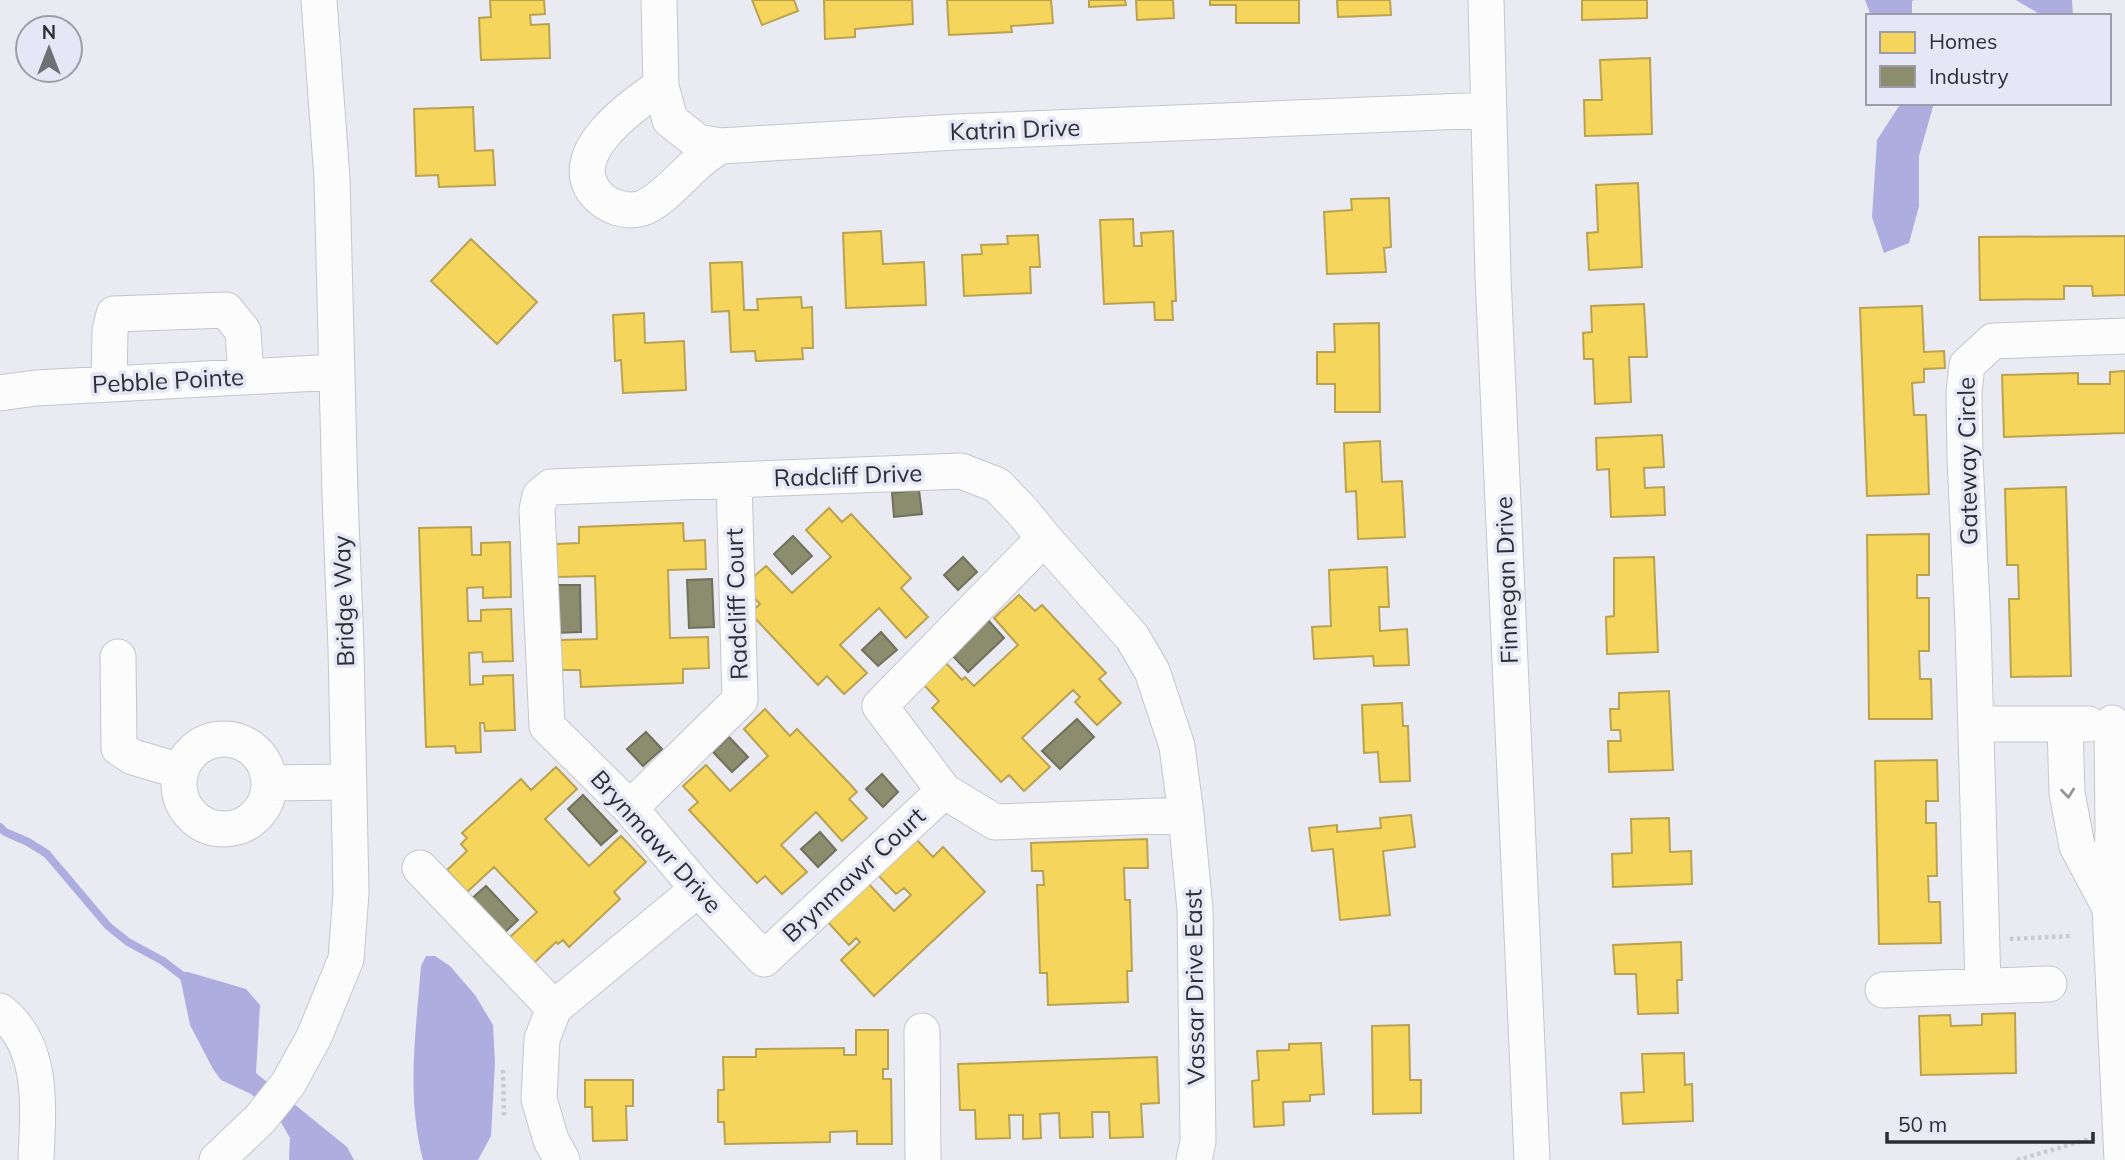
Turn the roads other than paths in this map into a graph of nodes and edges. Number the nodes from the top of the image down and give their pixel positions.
1 (319, 0) edge
2 (659, 0) edge
3 (1486, 0) edge
4 (661, 86) junction
5 (1489, 110) junction
6 (720, 146) junction
7 (2125, 336) edge
8 (337, 372) junction
9 (246, 377) junction
10 (109, 384) junction
11 (0, 393) edge
12 (734, 480) junction
13 (1044, 538) junction
14 (118, 657) dead end
15 (2119, 722) edge
16 (1976, 724) junction
17 (2065, 725) junction
18 (547, 726) joint
19 (180, 771) junction
20 (349, 782) junction
21 (269, 783) junction
22 (944, 791) junction
23 (630, 808) junction
24 (1186, 814) junction
25 (419, 868) dead end
26 (698, 890) junction
27 (2109, 908) junction
28 (764, 959) joint
29 (2049, 984) dead end
30 (1983, 986) junction
31 (1883, 989) dead end
32 (554, 1008) junction
33 (3, 1013) edge
34 (922, 1031) dead end
35 (2120, 1033) edge
36 (2121, 1148) edge
37 (36, 1160) edge
38 (217, 1160) edge
39 (562, 1160) edge
40 (923, 1160) edge
41 (1194, 1160) edge
42 (1532, 1160) edge

1 - 8 street, Bridge Way
2 - 4 street, Katrin Drive
3 - 5 street, Finnegan Drive
4 - 6 street, Katrin Drive
4 - 6 street
5 - 6 street, Katrin Drive
5 - 42 street, Finnegan Drive
7 - 16 street, Gateway Circle
8 - 9 street, Pebble Pointe
8 - 20 street, Bridge Way
9 - 10 street, Pebble Pointe
9 - 10 street
10 - 11 street, Pebble Pointe
12 - 13 street, Radcliff Drive
12 - 18 street, Radcliff Drive
12 - 23 street, Radcliff Court
13 - 22 street
13 - 24 street, Radcliff Drive
14 - 19 street
15 - 17 street
15 - 27 street
16 - 17 street
16 - 30 street, Gateway Circle
17 -> 27 street
18 - 23 street, Brynmawr Drive
19 - 21 street
19 - 21 street
20 - 21 street
20 - 38 street, Bridge Way
22 - 24 street
22 - 28 street, Brynmawr Court
23 - 26 street, Brynmawr Drive
24 - 41 street, Vassar Drive East
25 - 32 street
26 - 28 street, Brynmawr Drive
26 - 32 street
27 - 35 street
29 - 30 street
30 - 31 street
32 - 39 street
33 - 37 street
34 - 40 street
35 - 36 street

